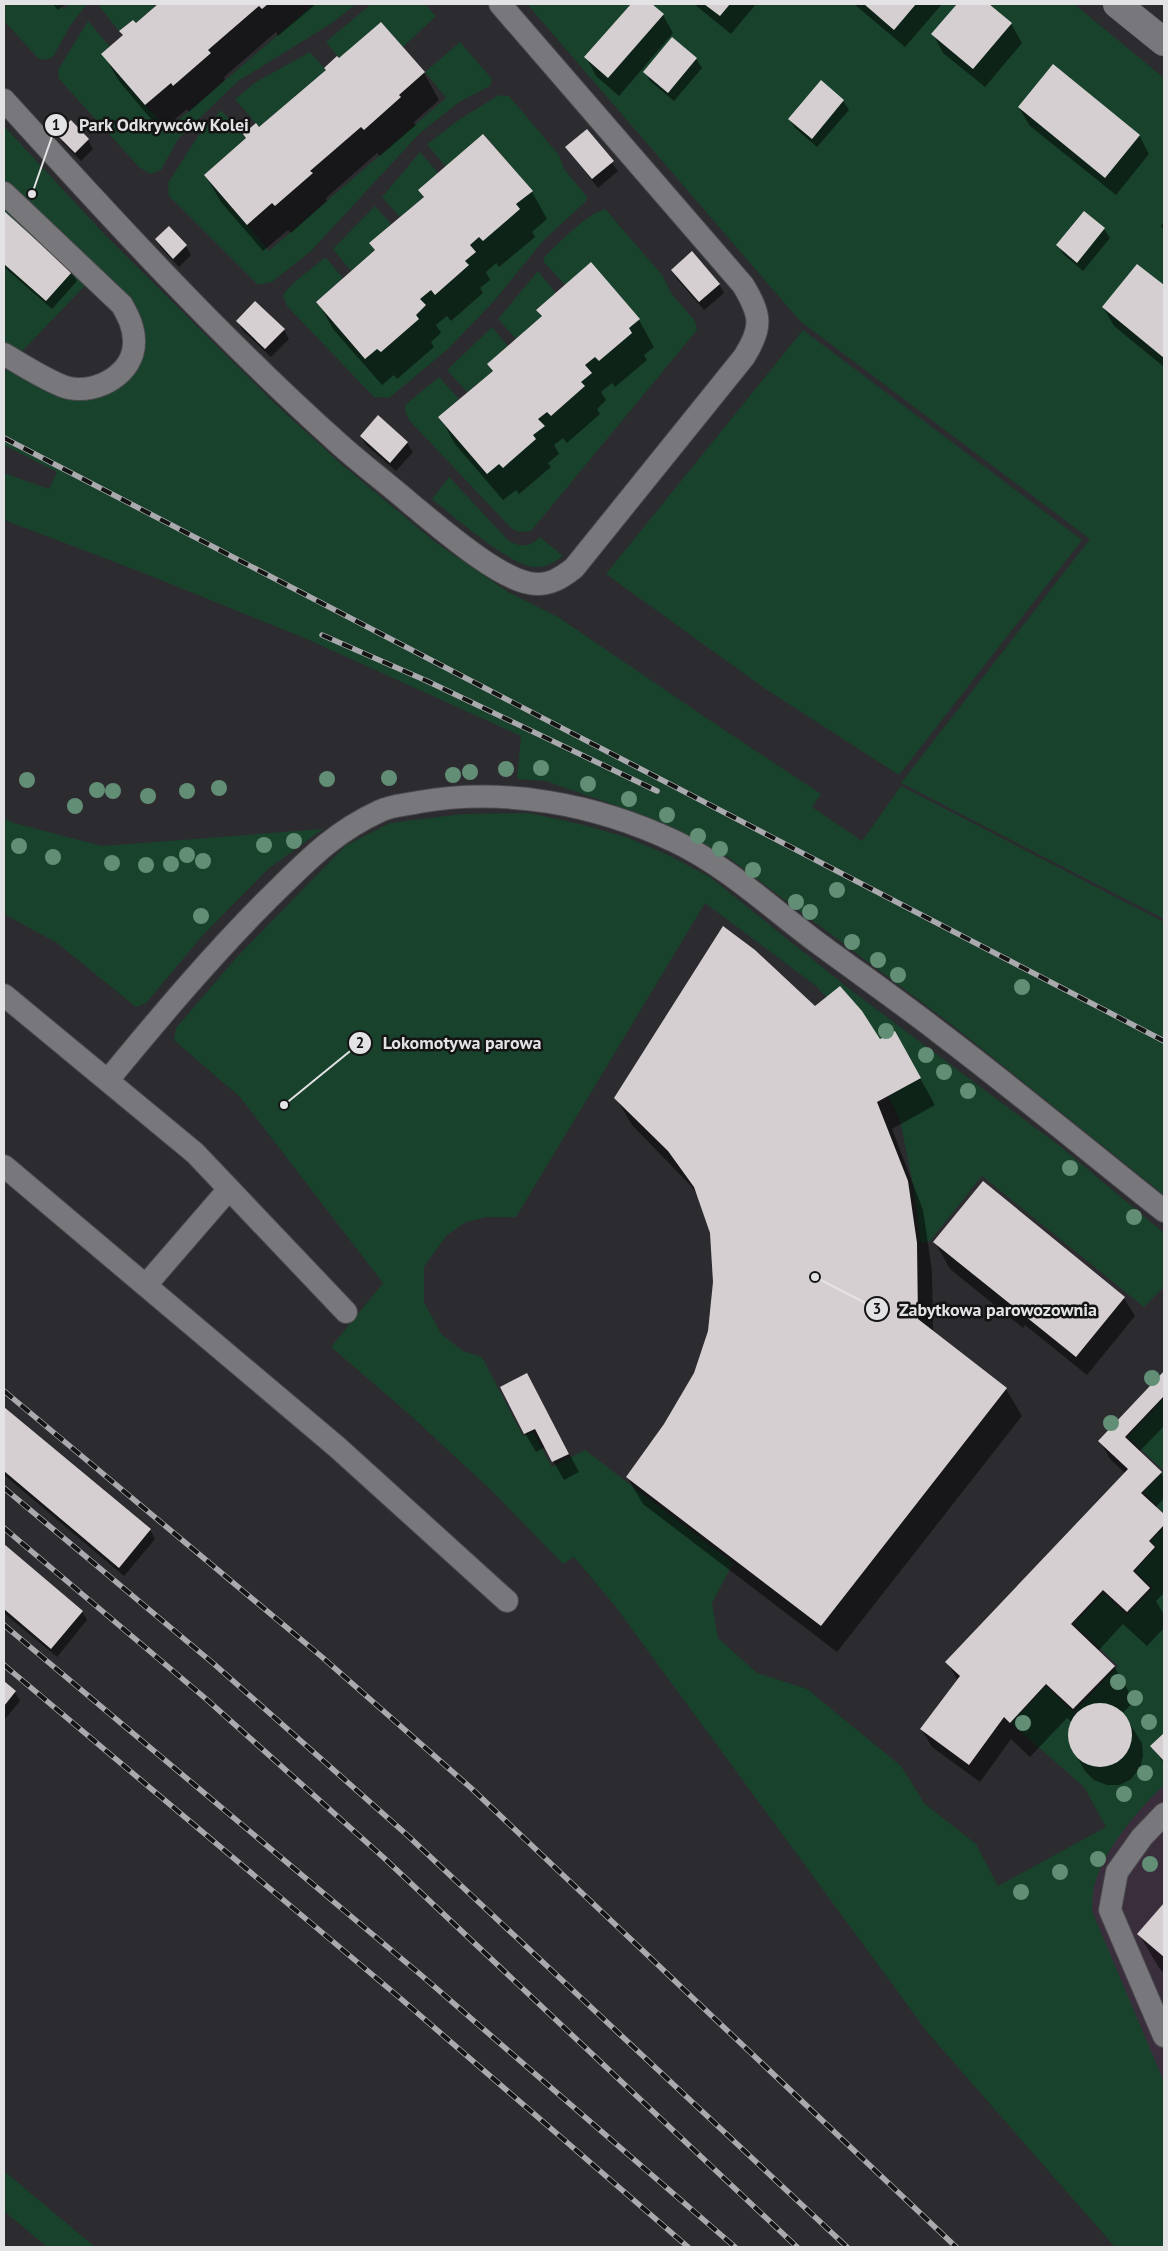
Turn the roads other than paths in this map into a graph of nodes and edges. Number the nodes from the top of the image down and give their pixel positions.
1 (500, 4) edge
2 (1117, 4) edge
3 (1164, 42) edge
4 (4, 100) edge
5 (4, 193) edge
6 (4, 354) edge
7 (4, 995) edge
8 (108, 1080) junction
9 (4, 1166) edge
10 (229, 1189) junction
11 (1164, 1211) edge
12 (146, 1285) junction
13 (346, 1312) dead end
14 (507, 1601) dead end
15 (1164, 1814) edge
16 (1164, 2036) edge

1 - 4 lane
2 - 3 street
5 - 6 lane
7 - 8 lane
8 - 10 lane
8 - 11 lane
9 - 12 lane
10 - 12 lane
10 - 13 lane
12 - 14 lane
15 - 16 lane

